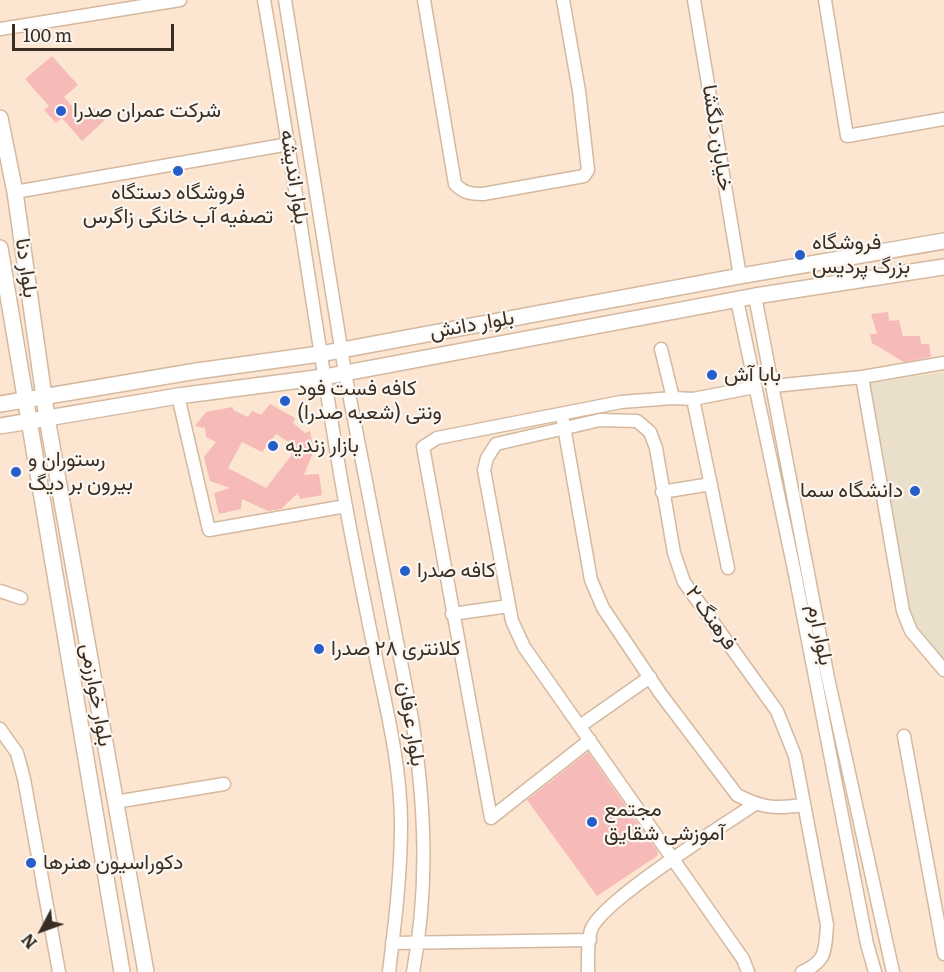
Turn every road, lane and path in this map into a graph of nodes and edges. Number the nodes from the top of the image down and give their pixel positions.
1 (180, 0) edge
2 (264, 0) edge
3 (285, 0) edge
4 (424, 0) edge
5 (563, 0) edge
6 (694, 0) edge
7 (825, 0) edge
8 (0, 29) edge
9 (0, 118) edge
10 (944, 119) edge
11 (289, 144) junction
12 (15, 192) junction
13 (944, 241) edge
14 (0, 248) edge
15 (944, 267) edge
16 (740, 276) junction
17 (755, 296) junction
18 (737, 300) junction
19 (761, 328) junction
20 (743, 329) junction
21 (341, 349) junction
22 (661, 350) dead end
23 (320, 354) junction
24 (944, 363) edge
25 (345, 373) junction
26 (324, 377) junction
27 (862, 377) junction
28 (773, 386) junction
29 (755, 387) junction
30 (178, 396) junction
31 (44, 397) junction
32 (673, 398) junction
33 (693, 399) junction
34 (26, 400) junction
35 (0, 404) edge
36 (562, 413) junction
37 (47, 418) junction
38 (30, 420) junction
39 (0, 426) edge
40 (564, 427) junction
41 (711, 484) junction
42 (662, 492) junction
43 (346, 506) junction
44 (728, 568) dead end
45 (0, 591) edge
46 (21, 598) dead end
47 (509, 606) junction
48 (452, 614) junction
49 (944, 670) edge
50 (650, 677) junction
51 (580, 726) junction
52 (0, 729) edge
53 (904, 736) dead end
54 (590, 740) junction
55 (224, 784) dead end
56 (852, 785) junction
57 (837, 790) junction
58 (115, 802) junction
59 (755, 804) junction
60 (803, 805) junction
61 (674, 859) junction
62 (940, 912) edge
63 (590, 940) junction
64 (392, 943) junction
65 (418, 944) junction
66 (944, 954) edge
67 (57, 972) edge
68 (122, 972) edge
69 (146, 972) edge
70 (389, 972) edge
71 (413, 972) edge
72 (588, 972) edge
73 (748, 972) edge
74 (802, 972) edge
75 (875, 972) edge
76 (892, 972) edge

1 - 8 street
2 - 11 street, بلوار اندیشه
3 - 21 street, بلوار اندیشه
4 - 5 street
6 - 16 street, خیابان دلگشا
7 - 10 street
9 - 12 main road, بلوار دنا
11 - 12 street
11 - 23 street, بلوار اندیشه
12 - 31 main road, بلوار دنا
13 - 16 main road, بلوار دانش
14 - 34 main road, بلوار دنا
15 - 17 main road, بلوار دانش
16 - 21 main road, بلوار دانش
17 - 18 main road, بلوار دانش
17 - 19 street, بلوار ارم
18 - 20 street, بلوار ارم
18 - 25 main road, بلوار دانش
19 - 20 street
19 - 28 street, بلوار ارم
20 - 29 street, بلوار ارم
21 - 23 main road, بلوار دانش
21 - 25 street, بلوار اندیشه
22 - 32 street
23 - 26 street, بلوار اندیشه
23 - 31 main road, بلوار دانش
24 - 27 street
25 - 26 main road, بلوار دانش
25 - 65 street, بلوار عرفان
26 - 30 main road, بلوار دانش
26 - 43 street, بلوار عرفان
27 - 28 street
27 - 49 street
28 - 56 street, بلوار ارم
29 - 33 street
29 - 57 street, بلوار ارم
30 - 37 main road, بلوار دانش
30 - 43 street
31 - 34 main road, بلوار دانش
31 - 37 main road, بلوار دنا
32 - 33 street
32 - 36 street
33 - 41 street
34 - 35 main road, بلوار دانش
34 - 38 main road, بلوار دنا
36 - 40 street
36 - 48 street
37 - 38 main road, بلوار دانش
37 - 58 main road, بلوار خوارزمی
38 - 39 main road, بلوار دانش
38 - 68 main road, بلوار خوارزمی
40 - 42 street, فرهنگ ۲
40 - 47 street, فرهنگ ۲
40 - 50 street
41 - 42 street
41 - 44 street
42 - 60 street, فرهنگ ۲
43 - 64 street, بلوار عرفان
45 - 46 street
47 - 48 street
47 - 51 street
48 - 54 street
50 - 51 street
50 - 59 street
51 - 54 street
52 - 67 street
53 - 62 street
54 - 61 street
55 - 58 street
56 - 57 street
56 - 76 street, بلوار ارم
57 - 75 street, بلوار ارم
58 - 69 main road, بلوار خوارزمی
59 - 60 street
59 - 61 street
60 - 74 street, فرهنگ ۲
61 - 63 street
61 - 73 street
62 - 66 street
63 - 65 street
63 - 72 street
64 - 65 street
64 - 70 street, بلوار عرفان
65 - 71 street, بلوار عرفان

